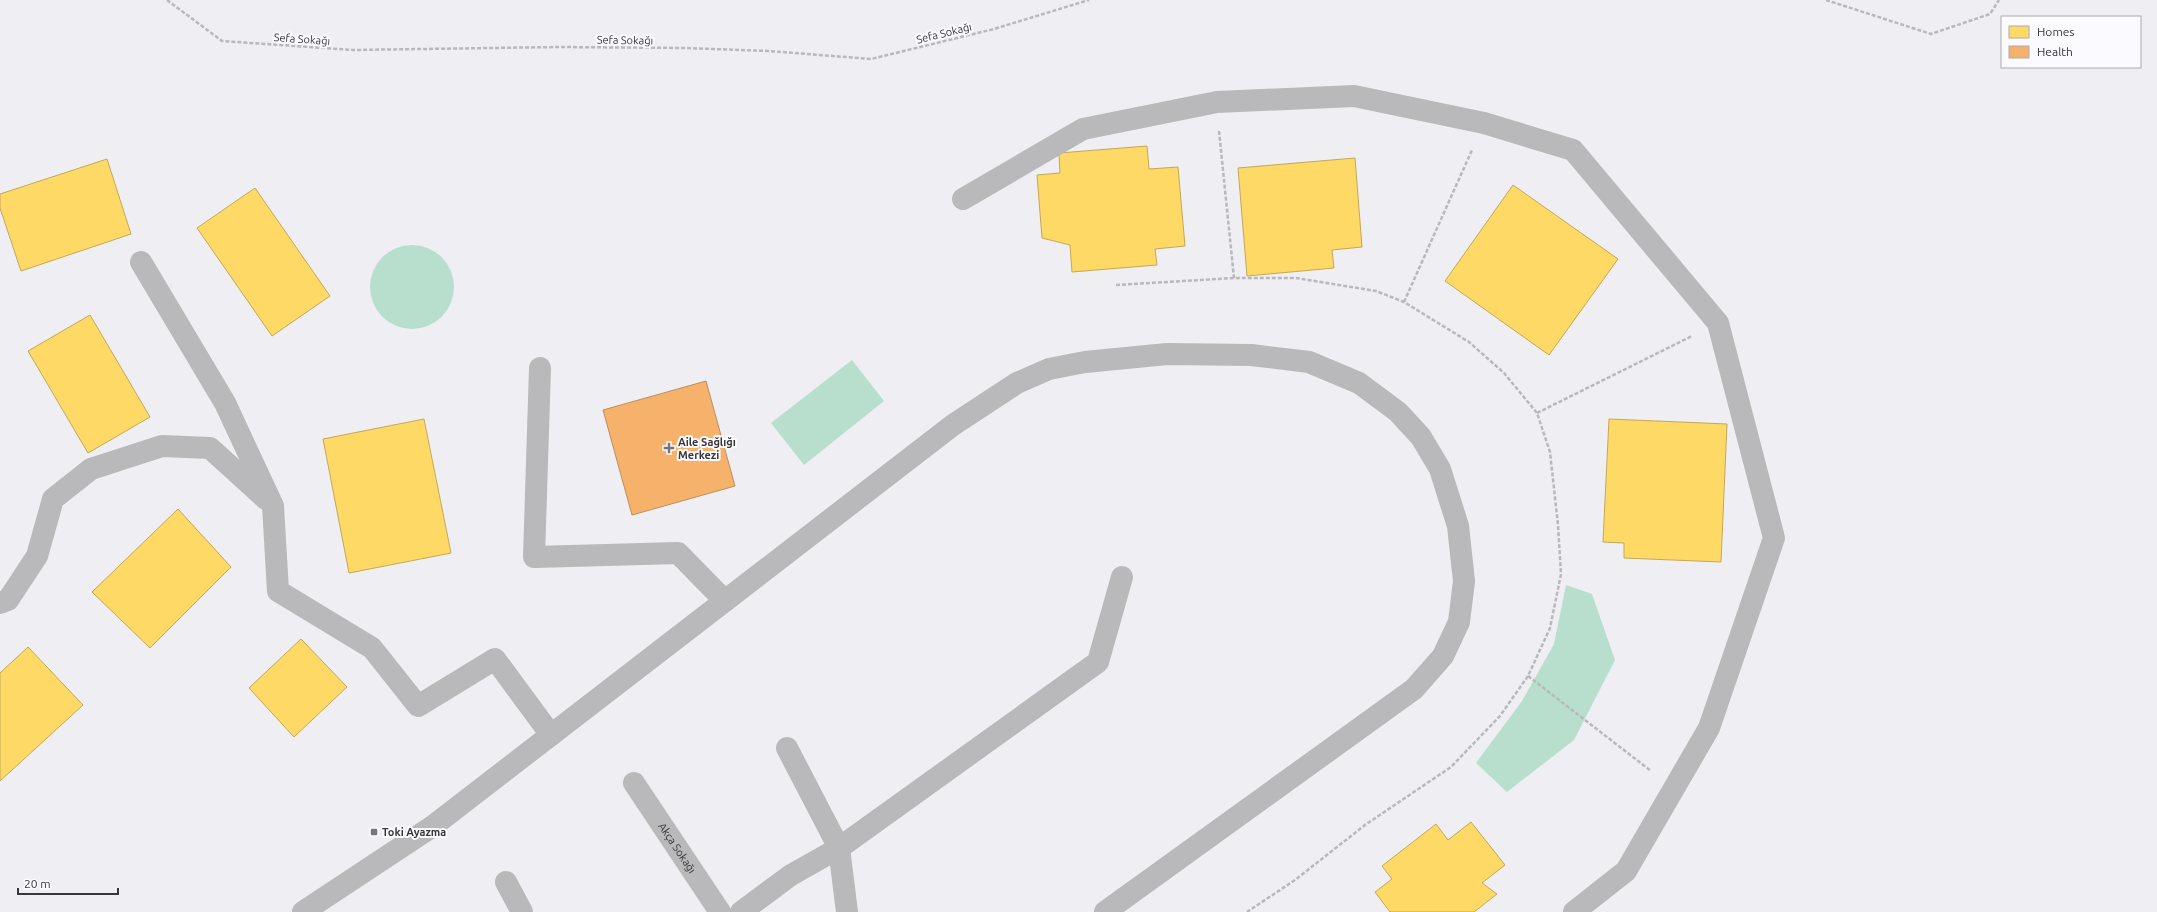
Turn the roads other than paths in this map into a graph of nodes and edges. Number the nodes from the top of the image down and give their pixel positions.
1 (963, 199) dead end
2 (141, 262) dead end
3 (540, 368) dead end
4 (273, 506) junction
5 (1122, 576) dead end
6 (725, 601) junction
7 (0, 603) edge
8 (551, 735) junction
9 (787, 748) dead end
10 (634, 783) dead end
11 (839, 848) junction
12 (506, 882) dead end
13 (303, 912) edge
14 (522, 912) edge
15 (720, 912) edge
16 (741, 912) edge
17 (847, 912) edge
18 (1105, 912) edge
19 (1574, 912) edge

1 - 19 street
2 - 4 street
3 - 6 street
4 - 7 street
4 - 8 street
5 - 11 street
6 - 8 street
6 - 18 street
8 - 13 street
9 - 11 street
10 - 15 street, Akça Sokağı
11 - 16 street
11 - 17 street
12 - 14 street

